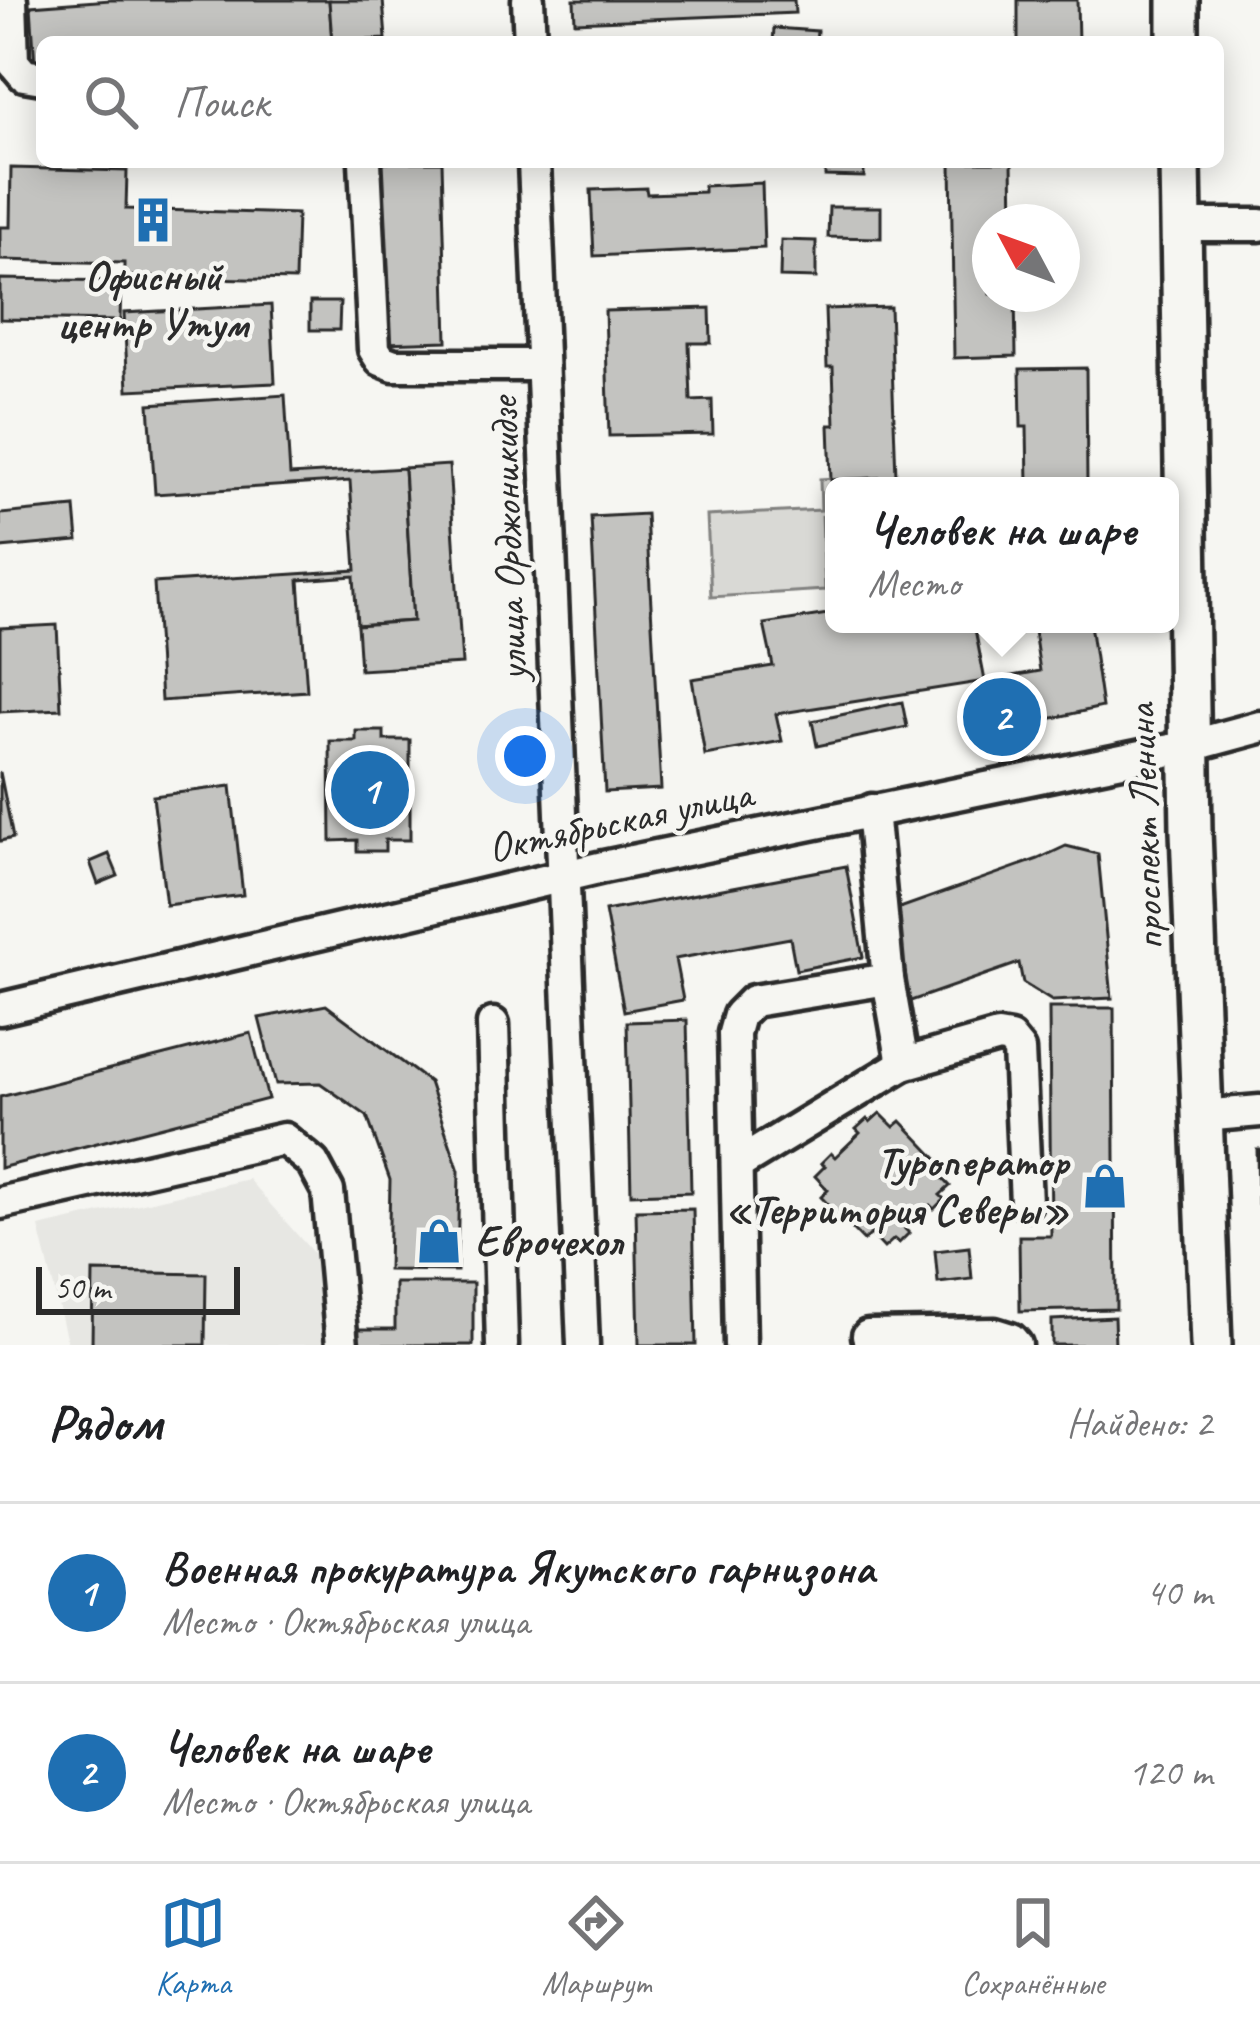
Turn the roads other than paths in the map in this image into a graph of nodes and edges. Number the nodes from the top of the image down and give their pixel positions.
1 (11, 0) edge
2 (528, 0) edge
3 (1178, 0) edge
4 (530, 36) edge
5 (1178, 36) edge
6 (36, 77) edge
7 (365, 168) edge
8 (534, 168) edge
9 (1180, 168) edge
10 (1181, 225) junction
11 (1260, 225) edge
12 (542, 365) junction
13 (1260, 727) edge
14 (1190, 746) junction
15 (872, 810) junction
16 (564, 878) junction
17 (888, 979) junction
18 (0, 1009) edge
19 (493, 1024) dead end
20 (903, 1064) junction
21 (1260, 1111) edge
22 (1202, 1116) junction
23 (737, 1165) junction
24 (0, 1203) edge
25 (1026, 1203) dead end
26 (868, 1336) dead end
27 (342, 1345) edge
28 (502, 1345) edge
29 (583, 1345) edge
30 (740, 1345) edge
31 (1016, 1345) edge
32 (1211, 1345) edge

1 - 6 street
2 - 4 street
3 - 5 main road
7 - 12 street
8 - 12 street, улица Орджоникидзе
9 - 10 main road, проспект Ленина
10 - 11 street
10 - 14 main road, проспект Ленина
12 - 16 street, улица Орджоникидзе
13 - 14 street, Октябрьская улица
14 - 15 street, Октябрьская улица
14 - 22 main road, проспект Ленина
15 - 16 street, Октябрьская улица
15 - 17 street
16 - 18 street, Октябрьская улица
16 - 29 street, улица Орджоникидзе
17 - 20 street
17 - 23 street
19 - 28 street
20 - 23 street
20 - 25 street
21 - 22 street
22 - 32 main road, проспект Ленина
23 - 30 street
24 - 27 street
26 - 31 street

